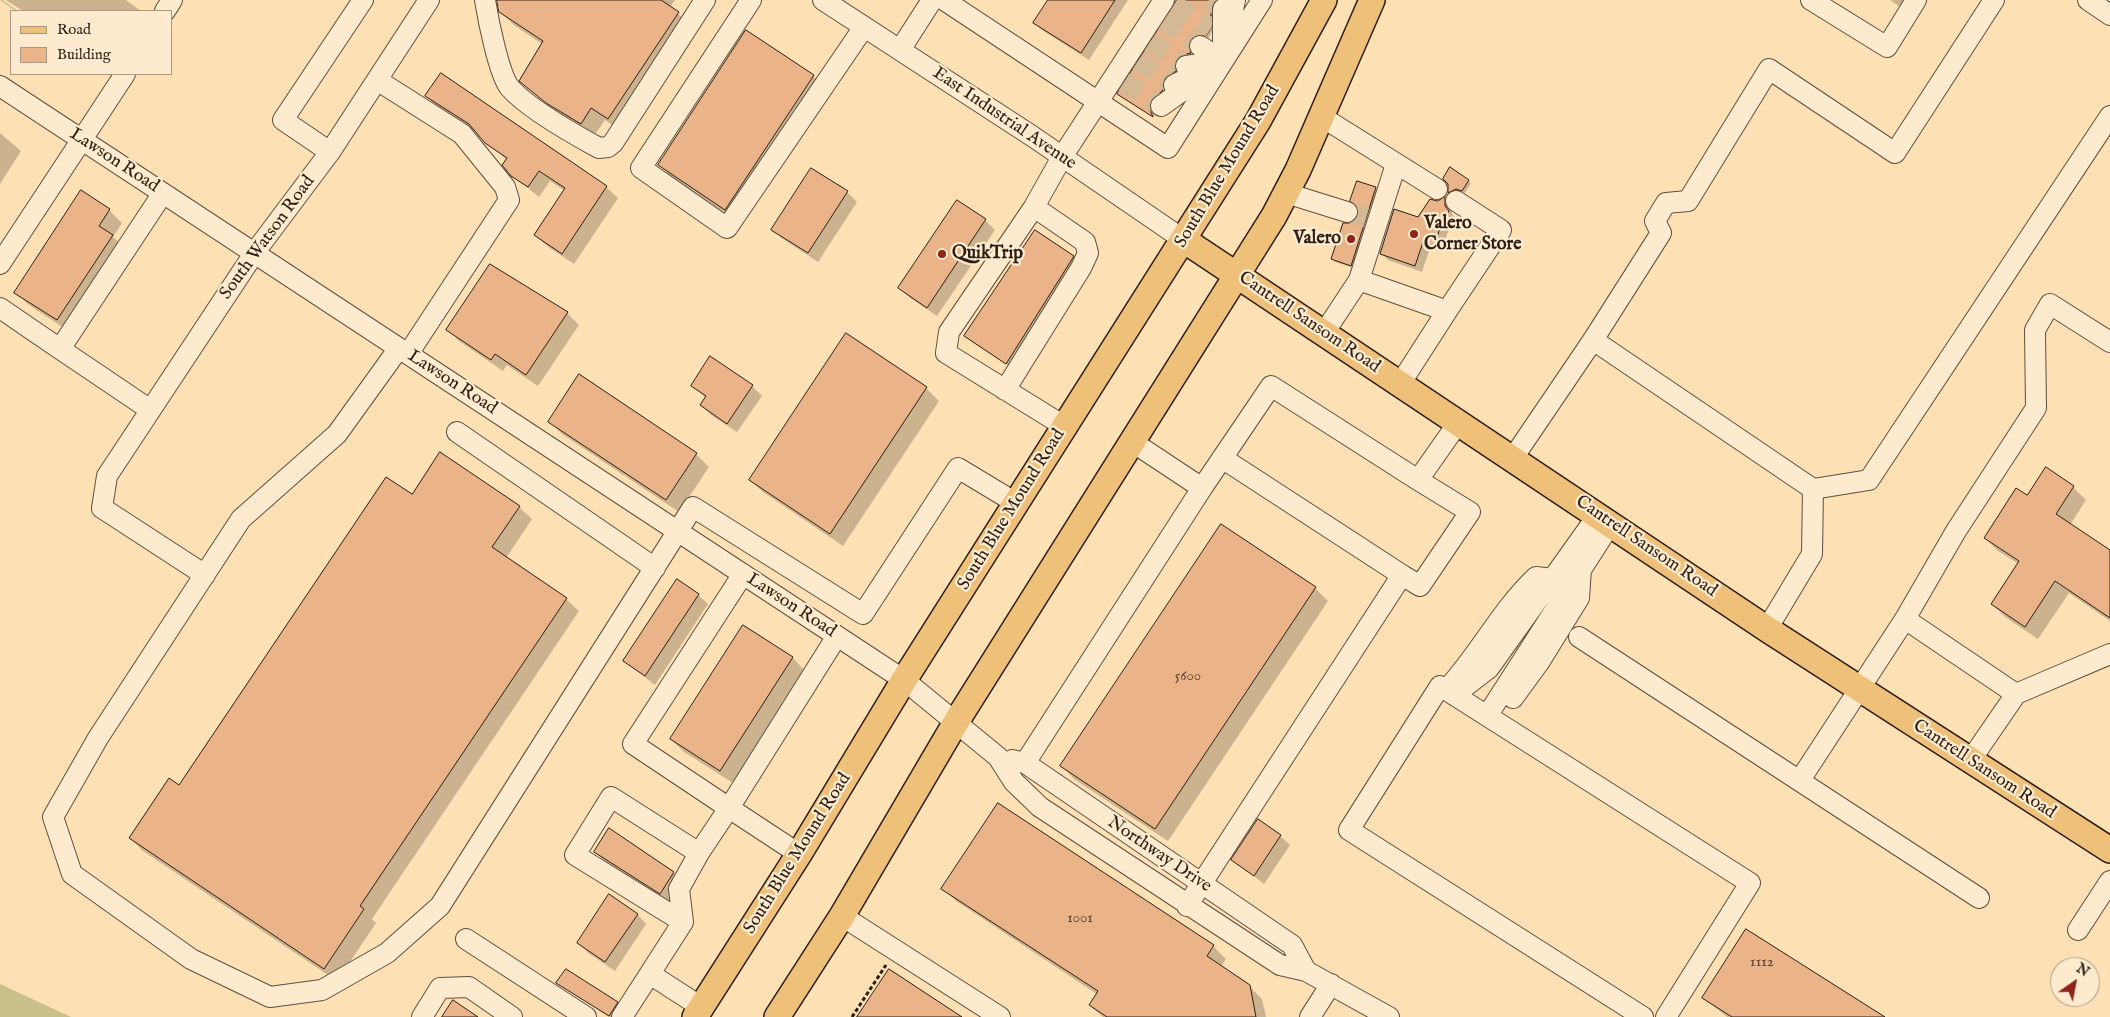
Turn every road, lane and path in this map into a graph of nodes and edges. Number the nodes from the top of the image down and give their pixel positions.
1 (363, 0) edge
2 (430, 0) edge
3 (485, 0) edge
4 (705, 0) edge
5 (751, 0) edge
6 (823, 0) edge
7 (932, 0) edge
8 (944, 0) edge
9 (1262, 0) edge
10 (1324, 0) edge
11 (1372, 0) edge
12 (1811, 0) edge
13 (1916, 0) edge
14 (1994, 0) edge
15 (2088, 0) edge
16 (1229, 5) edge
17 (1166, 7) edge
18 (2110, 16) edge
19 (864, 26) junction
20 (1211, 28) tunnel mouth
21 (1150, 42) dead end
22 (1200, 46) tunnel mouth
23 (900, 50) junction
24 (1138, 61) dead end
25 (1223, 61) junction
26 (1186, 66) tunnel mouth
27 (124, 75) edge
28 (377, 80) junction
29 (1124, 82) dead end
30 (1174, 85) dead end
31 (0, 86) edge
32 (1097, 103) junction
33 (1160, 106) dead end
34 (1322, 116) junction
35 (2110, 116) edge
36 (83, 140) junction
37 (330, 152) junction
38 (1062, 157) junction
39 (1396, 164) junction
40 (1436, 189) dead end
41 (163, 193) junction
42 (1286, 193) junction
43 (1456, 201) dead end
44 (1034, 207) junction
45 (1346, 212) tunnel mouth
46 (1184, 240) junction
47 (255, 252) junction
48 (0, 264) edge
49 (1237, 274) junction
50 (1358, 280) junction
51 (0, 308) edge
52 (1447, 311) junction
53 (1324, 333) junction
54 (1593, 340) junction
55 (2110, 342) edge
56 (60, 349) junction
57 (404, 351) junction
58 (1400, 384) junction
59 (1005, 390) junction
60 (149, 409) junction
61 (1458, 423) junction
62 (1064, 426) junction
63 (457, 432) dead end
64 (1131, 441) junction
65 (1222, 458) junction
66 (1513, 458) junction
67 (1418, 480) junction
68 (1202, 488) junction
69 (1813, 488) junction
70 (1016, 503) junction
71 (1604, 519) junction
72 (679, 532) junction
73 (655, 568) junction
74 (743, 574) junction
75 (205, 575) junction
76 (1402, 575) junction
77 (863, 614) junction
78 (1905, 619) junction
79 (1767, 629) junction
80 (1579, 637) dead end
81 (841, 639) junction
82 (2110, 654) edge
83 (904, 680) junction
84 (1859, 689) junction
85 (1450, 693) junction
86 (2016, 694) junction
87 (1491, 719) junction
88 (956, 722) junction
89 (998, 757) junction
90 (1970, 761) junction
91 (1025, 763) junction
92 (1800, 780) junction
93 (729, 808) junction
94 (2110, 850) edge
95 (699, 853) junction
96 (799, 854) junction
97 (2110, 881) edge
98 (1200, 883) junction
99 (1979, 898) dead end
100 (1187, 906) junction
101 (842, 916) junction
102 (683, 922) junction
103 (2078, 930) dead end
104 (466, 939) dead end
105 (895, 949) junction
106 (1306, 971) junction
107 (650, 974) junction
108 (1331, 984) junction
109 (704, 1014) edge
110 (422, 1017) edge
111 (512, 1017) edge
112 (586, 1017) edge
113 (622, 1017) edge
114 (777, 1017) edge
115 (852, 1017) edge
116 (1000, 1017) edge
117 (1310, 1017) edge
118 (1390, 1017) edge
119 (1644, 1017) edge
120 (1666, 1017) edge

1 - 37 street
2 - 28 street, South Watson Road
3 - 4 street
5 - 19 street
6 - 19 street, East Industrial Avenue
7 - 23 street
8 - 32 street
9 - 25 street
10 - 46 main road, South Blue Mound Road
11 - 34 main road
12 - 13 street
14 - 54 street
15 - 18 street
16 - 25 street
17 - 21 street
17 - 24 street
17 - 29 street
17 - 32 street
19 - 23 street, East Industrial Avenue
20 - 25 street
22 - 25 street
23 - 38 street, East Industrial Avenue
25 - 26 street
25 - 30 street
25 - 32 street
25 - 33 street
27 - 36 street
28 - 37 street, South Watson Road
28 - 57 street
31 - 36 street, Lawson Road
32 - 38 street
34 - 39 street
34 - 42 main road
35 - 69 street
36 - 41 street, Lawson Road
36 - 48 street
37 - 47 street, South Watson Road
38 - 44 street
38 - 46 street, East Industrial Avenue
39 - 40 street
39 - 50 street
41 - 47 street, Lawson Road
41 - 56 street
42 - 45 street
42 - 49 main road
43 - 52 street
44 - 59 street
44 - 59 street
46 - 49 main road, Cantrell Sansom Road
46 - 62 main road, South Blue Mound Road
47 - 57 street, Lawson Road
47 - 60 street, South Watson Road
49 - 53 main road, Cantrell Sansom Road
49 - 64 main road
50 - 52 street
50 - 53 street
51 - 56 street
52 - 58 street
53 - 58 main road, Cantrell Sansom Road
54 - 66 street
54 - 69 street
55 - 78 street
56 - 60 street
57 - 72 street, Lawson Road
57 - 75 street
58 - 61 main road, Cantrell Sansom Road
59 - 62 street
60 - 75 street, South Watson Road
61 - 66 main road, Cantrell Sansom Road
61 - 67 street
62 - 70 main road, South Blue Mound Road
63 - 73 street
64 - 68 street
64 - 88 main road
65 - 67 street
65 - 68 street
65 - 76 street
66 - 71 main road, Cantrell Sansom Road
67 - 76 street
68 - 91 street
69 - 79 street
70 - 77 street
70 - 83 main road, South Blue Mound Road
71 - 79 main road, Cantrell Sansom Road
71 - 85 street
71 - 87 street
72 - 73 street
72 - 74 street, Lawson Road
72 - 77 street
73 - 75 street
74 - 81 street, Lawson Road
74 - 93 street
76 - 98 street
77 - 81 street
78 - 84 street
78 - 86 street
79 - 84 main road, Cantrell Sansom Road
80 - 92 street
81 - 83 street, Lawson Road
81 - 93 street
82 - 86 street
83 - 88 street, Northway Drive
83 - 96 main road, South Blue Mound Road
84 - 90 main road, Cantrell Sansom Road
84 - 92 street
85 - 87 street
85 - 119 street
86 - 90 street
87 - 120 street
88 - 89 street, Northway Drive
88 - 101 main road
89 - 91 street, Northway Drive
89 - 100 street, Northway Drive
90 - 94 main road, Cantrell Sansom Road
91 - 98 street, Northway Drive
92 - 99 street
93 - 95 street
93 - 96 street
95 - 102 street
95 - 102 street
96 - 109 main road, South Blue Mound Road
97 - 103 street
98 - 100 street
98 - 106 street, Northway Drive
100 - 106 street, Northway Drive
101 - 105 street
101 - 114 main road
102 - 107 street
104 - 112 street
105 - 115 path
105 - 116 street
106 - 108 street, Northway Drive
107 - 109 street
107 - 113 street
108 - 117 street
108 - 118 street, Northway Drive
110 - 111 street

